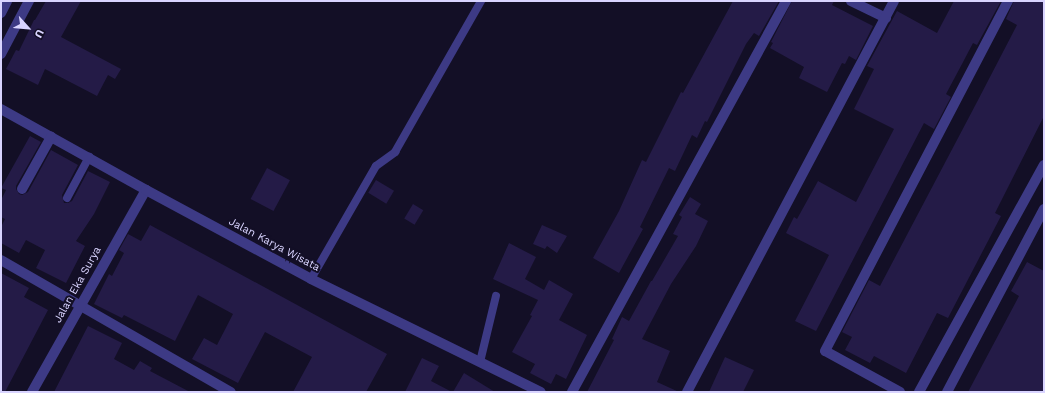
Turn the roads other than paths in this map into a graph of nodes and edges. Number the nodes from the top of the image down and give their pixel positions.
1 (7, 1) edge
2 (29, 1) edge
3 (481, 1) edge
4 (786, 1) edge
5 (851, 1) edge
6 (894, 1) edge
7 (1008, 1) edge
8 (1, 13) edge
9 (886, 18) junction
10 (1, 54) edge
11 (1, 109) edge
12 (51, 137) junction
13 (89, 157) junction
14 (1044, 165) edge
15 (22, 189) dead end
16 (146, 190) junction
17 (67, 198) dead end
18 (1044, 209) edge
19 (1, 260) edge
20 (311, 279) junction
21 (496, 296) dead end
22 (79, 306) junction
23 (480, 362) junction
24 (32, 392) edge
25 (231, 392) edge
26 (541, 392) edge
27 (572, 392) edge
28 (687, 392) edge
29 (900, 392) edge
30 (919, 392) edge
31 (947, 392) edge

1 - 8 street
2 - 10 street
3 - 20 lane
4 - 27 street
5 - 9 street
6 - 9 street
7 - 29 street
9 - 28 street
11 - 12 street, Jalan Karya Wisata
12 - 13 street, Jalan Karya Wisata
12 - 15 street
13 - 16 street, Jalan Karya Wisata
13 - 17 lane
14 - 30 street
16 - 20 street, Jalan Karya Wisata
16 - 22 street, Jalan Eka Surya
18 - 31 street
19 - 22 street
20 - 23 street, Jalan Karya Wisata
21 - 23 lane
22 - 24 street, Jalan Eka Surya
22 - 25 street
23 - 26 street, Jalan Karya Wisata

